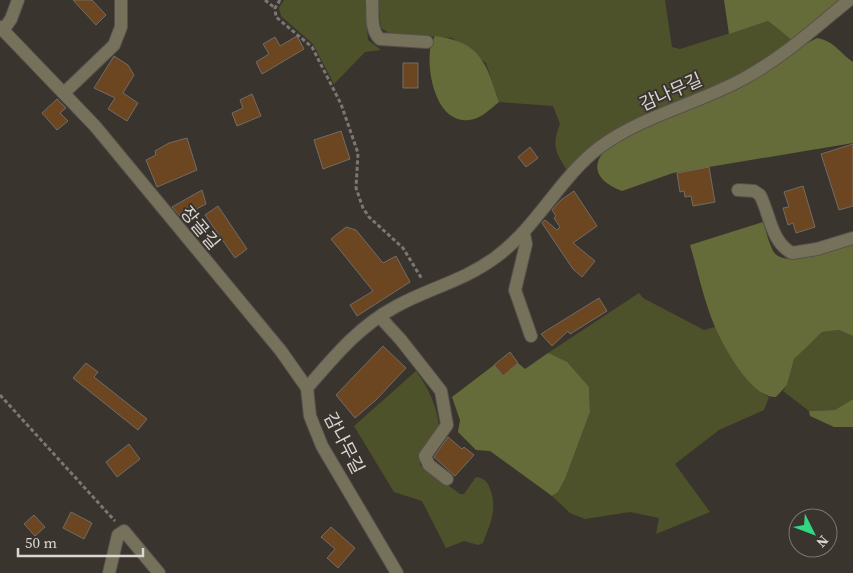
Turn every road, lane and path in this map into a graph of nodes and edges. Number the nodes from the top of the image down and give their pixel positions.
1 (18, 0) edge
2 (121, 0) edge
3 (265, 0) edge
4 (280, 0) edge
5 (372, 0) edge
6 (849, 0) edge
7 (275, 8) junction
8 (2, 28) edge
9 (427, 42) dead end
10 (64, 93) junction
11 (738, 190) dead end
12 (524, 234) junction
13 (853, 238) edge
14 (428, 292) junction
15 (380, 317) junction
16 (531, 336) dead end
17 (307, 388) junction
18 (0, 395) edge
19 (447, 479) dead end
20 (124, 531) junction
21 (109, 573) edge
22 (159, 573) edge
23 (397, 573) edge

1 - 8 lane, 장골길
2 - 10 lane
3 - 7 path
4 - 7 path
5 - 9 lane
6 - 12 lane, 감나무길
7 - 14 path
8 - 10 lane, 장골길
10 - 17 lane, 장골길
11 - 13 lane
12 - 14 lane, 감나무길
12 - 16 lane
14 - 15 lane, 감나무길
15 - 17 lane, 감나무길
15 - 19 lane
17 - 23 lane, 감나무길
18 - 20 path
20 - 21 lane
20 - 22 lane

